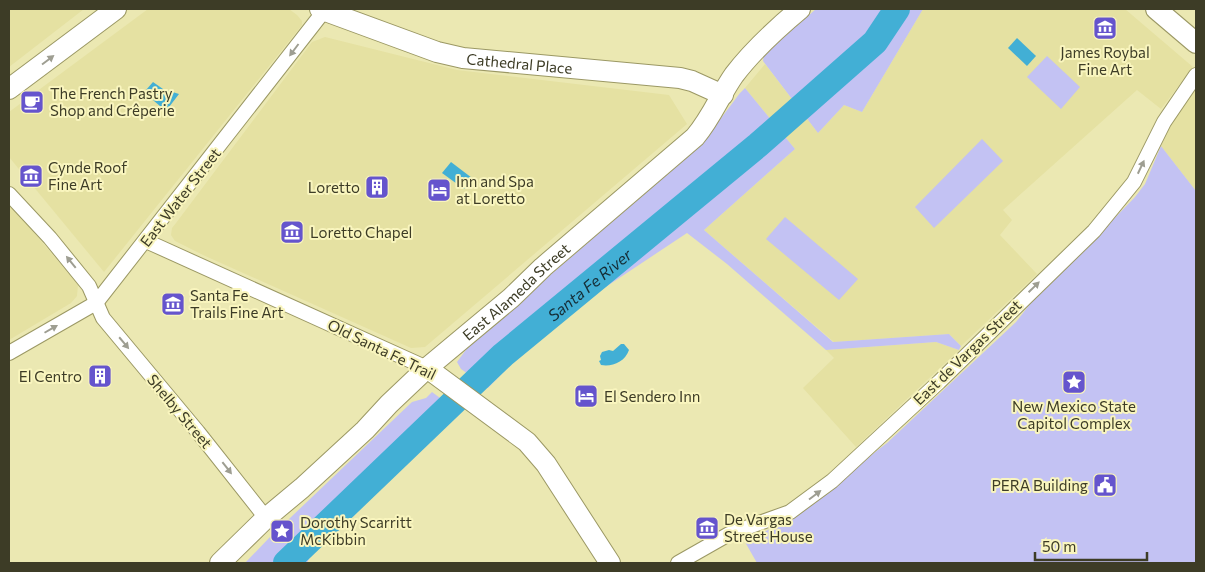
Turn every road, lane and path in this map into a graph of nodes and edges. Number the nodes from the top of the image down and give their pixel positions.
1 (116, 9) edge
2 (800, 9) edge
3 (1156, 9) edge
4 (322, 10) edge
5 (1196, 43) edge
6 (1196, 75) edge
7 (9, 89) edge
8 (723, 95) junction
9 (9, 194) edge
10 (146, 241) junction
11 (96, 303) junction
12 (9, 353) edge
13 (435, 373) junction
14 (266, 518) junction
15 (220, 563) edge
16 (610, 563) edge
17 (678, 563) edge

7 -> 1 street
2 - 8 street, East Alameda Street
3 - 5 street
4 - 8 street, Cathedral Place
4 -> 10 street, East Water Street
17 -> 6 street, East de Vargas Street
8 - 13 street, East Alameda Street
11 -> 9 street
10 - 11 street, East Water Street
10 - 13 street, Old Santa Fe Trail
12 -> 11 street, East Water Street
11 -> 14 street, Shelby Street
13 - 14 street, East Alameda Street
13 - 16 street, Old Santa Fe Trail
14 - 15 street, East Alameda Street

